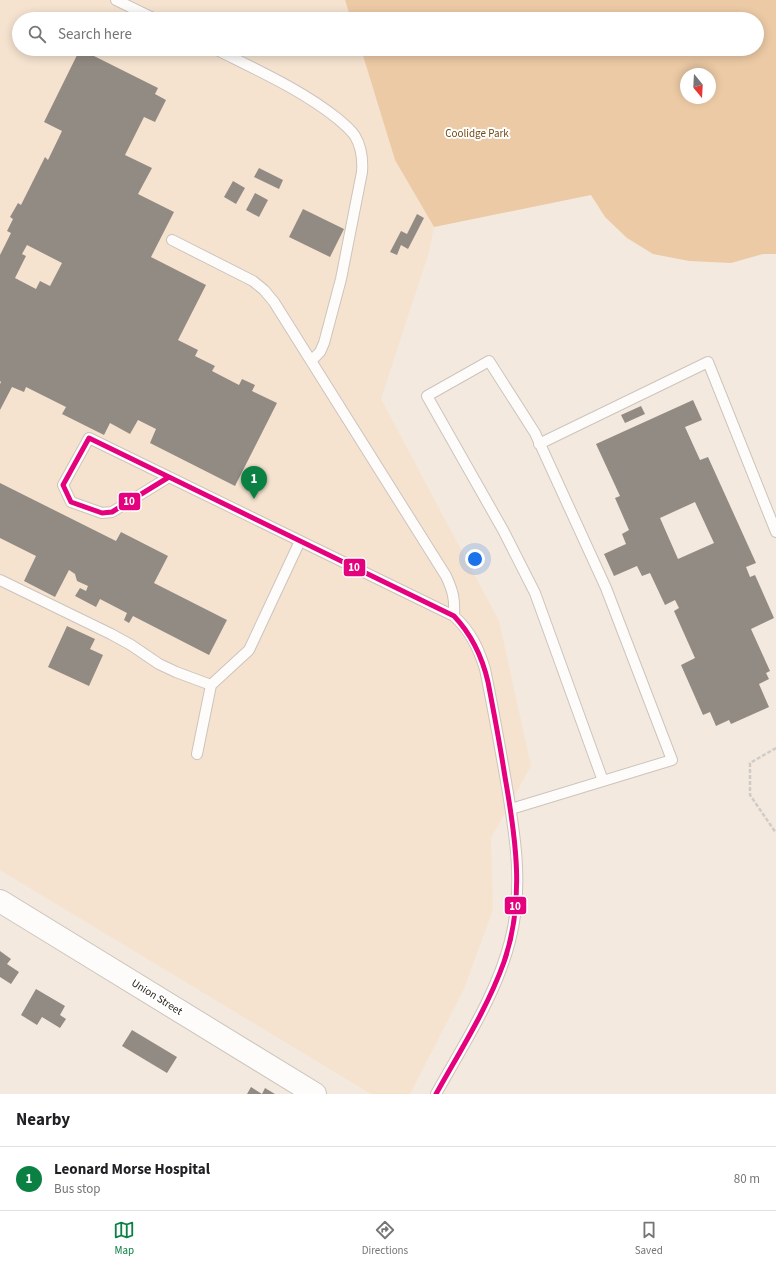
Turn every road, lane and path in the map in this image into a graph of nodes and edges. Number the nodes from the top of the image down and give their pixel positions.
1 (116, 0) edge
2 (141, 12) edge
3 (229, 56) edge
4 (172, 240) dead end
5 (311, 361) junction
6 (539, 444) junction
7 (169, 477) junction
8 (776, 532) edge
9 (300, 541) junction
10 (0, 580) edge
11 (454, 616) junction
12 (211, 685) junction
13 (776, 748) edge
14 (197, 754) dead end
15 (604, 781) junction
16 (511, 809) junction
17 (776, 833) edge
18 (0, 901) edge
19 (315, 1094) edge
20 (436, 1094) edge

1 - 2 lane
3 - 5 lane
4 - 5 lane
5 - 11 lane
6 - 8 lane
6 - 15 lane
6 - 15 lane
7 - 7 lane
7 - 9 lane
9 - 11 lane
9 - 12 lane
10 - 12 lane
11 - 16 lane
12 - 14 lane
13 - 17 path
15 - 16 lane
16 - 20 lane
18 - 19 street, Union Street

